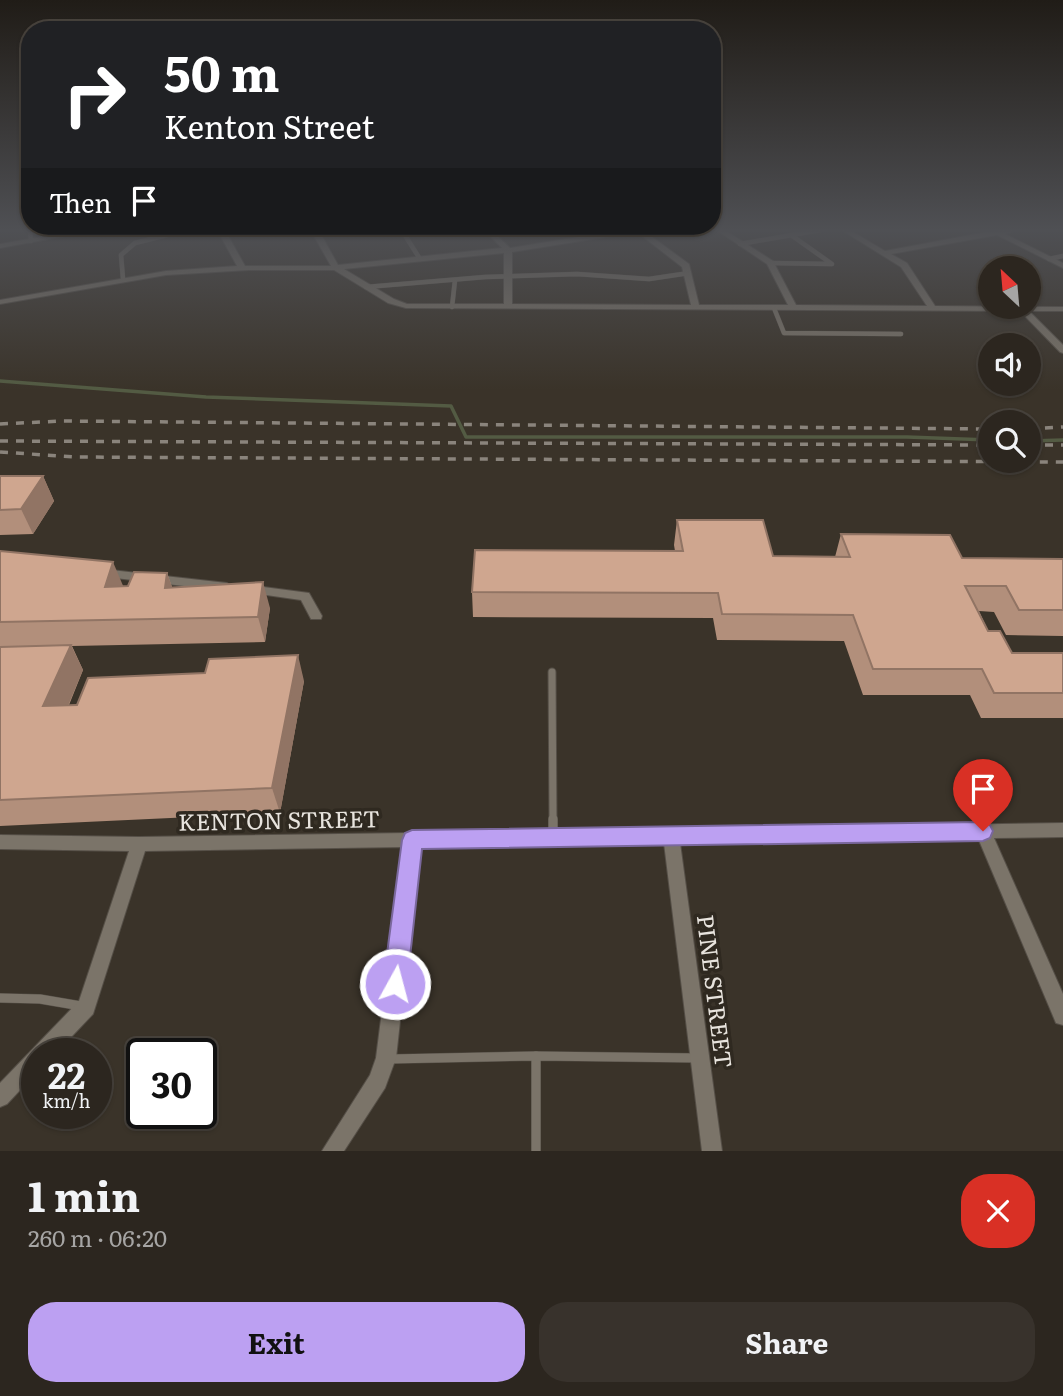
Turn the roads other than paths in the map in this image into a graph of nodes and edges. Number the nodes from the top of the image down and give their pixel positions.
1 (103, 283) edge
2 (359, 283) edge
3 (421, 283) edge
4 (455, 283) edge
5 (508, 283) edge
6 (691, 283) edge
7 (780, 283) edge
8 (916, 283) edge
9 (366, 287) junction
10 (0, 302) edge
11 (452, 307) junction
12 (508, 307) junction
13 (696, 307) junction
14 (774, 308) junction
15 (793, 308) junction
16 (932, 309) junction
17 (978, 309) edge
18 (1041, 309) edge
19 (1063, 309) edge
20 (1032, 319) edge
21 (901, 334) dead end
22 (1063, 350) edge
23 (83, 570) edge
24 (316, 616) dead end
25 (552, 672) dead end
26 (1063, 830) edge
27 (983, 831) junction
28 (671, 836) junction
29 (553, 838) junction
30 (412, 840) junction
31 (0, 842) edge
32 (139, 844) junction
33 (0, 998) edge
34 (86, 1007) junction
35 (1063, 1016) edge
36 (56, 1038) edge
37 (536, 1056) junction
38 (386, 1058) junction
39 (700, 1059) junction
40 (21, 1075) edge
41 (0, 1097) edge
42 (332, 1151) edge
43 (536, 1151) edge
44 (712, 1151) edge

1 - 10 street
2 - 9 street
3 - 9 lane
4 - 11 lane
5 - 12 street
6 - 13 street
7 - 15 street
8 - 16 street
9 - 11 street
11 - 12 street
12 - 13 street
13 - 14 street
14 - 15 street
14 - 21 lane
15 - 16 street
16 - 17 street
18 - 19 street
20 - 22 street
23 - 24 street
25 - 29 lane
26 - 27 street, KENTON STREET
27 - 28 street, KENTON STREET
27 - 35 street
28 - 29 street, KENTON STREET
28 - 39 street, PINE STREET
29 - 30 street, KENTON STREET
30 - 32 street, KENTON STREET
30 - 38 street
31 - 32 street, KENTON STREET
32 - 34 street
33 - 34 lane
34 - 36 street
37 - 38 lane
37 - 39 lane
37 - 43 lane
38 - 42 street
39 - 44 street, PINE STREET
40 - 41 street

